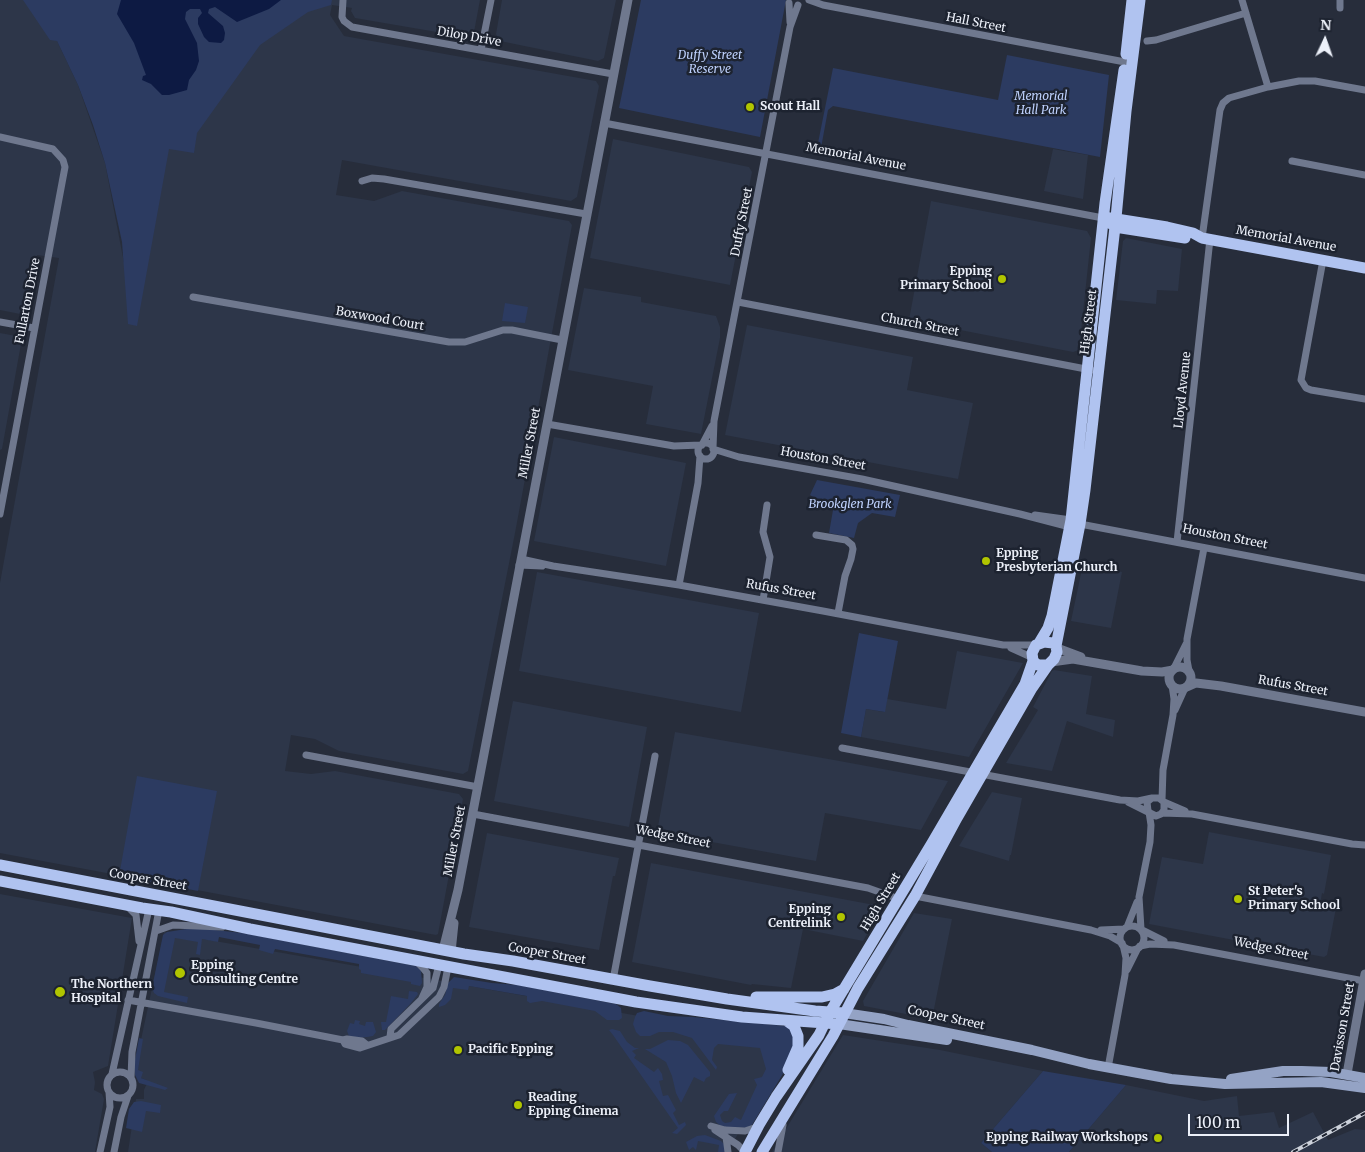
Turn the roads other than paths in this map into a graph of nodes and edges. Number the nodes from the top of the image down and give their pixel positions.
1 (343, 0) edge
2 (491, 0) edge
3 (628, 0) edge
4 (809, 0) edge
5 (1132, 0) edge
6 (1140, 0) edge
7 (1242, 0) edge
8 (789, 2) edge
9 (800, 3) edge
10 (823, 5) junction
11 (1246, 13) junction
12 (790, 27) junction
13 (1147, 41) dead end
14 (481, 50) junction
15 (1125, 62) junction
16 (613, 74) junction
17 (1268, 87) junction
18 (1365, 90) edge
19 (604, 123) junction
20 (0, 137) edge
21 (766, 154) junction
22 (1292, 161) dead end
23 (1365, 175) edge
24 (362, 181) dead end
25 (586, 214) junction
26 (1103, 218) junction
27 (1115, 222) junction
28 (1206, 238) junction
29 (1322, 260) junction
30 (1365, 268) edge
31 (193, 297) dead end
32 (738, 302) junction
33 (0, 322) edge
34 (34, 328) junction
35 (562, 340) junction
36 (1093, 370) junction
37 (1365, 399) edge
38 (714, 420) junction
39 (547, 424) junction
40 (702, 445) junction
41 (674, 446) junction
42 (713, 448) junction
43 (704, 457) junction
44 (739, 458) junction
45 (0, 467) edge
46 (8, 468) junction
47 (767, 505) dead end
48 (0, 514) edge
49 (1074, 524) junction
50 (816, 534) dead end
51 (1177, 542) junction
52 (1204, 548) junction
53 (520, 562) junction
54 (1365, 578) edge
55 (678, 585) junction
56 (762, 600) junction
57 (838, 613) junction
58 (1187, 640) junction
59 (1038, 644) junction
60 (1003, 645) junction
61 (1057, 647) junction
62 (1032, 659) junction
63 (1090, 661) junction
64 (1050, 663) junction
65 (1174, 669) junction
66 (1142, 671) junction
67 (1190, 672) junction
68 (1171, 685) junction
69 (1220, 686) junction
70 (1186, 687) junction
71 (1364, 712) edge
72 (1173, 715) junction
73 (842, 748) dead end
74 (306, 754) dead end
75 (655, 756) dead end
76 (1163, 770) junction
77 (977, 773) junction
78 (478, 787) junction
79 (1152, 798) junction
80 (1120, 800) junction
81 (1163, 801) junction
82 (1148, 812) junction
83 (473, 814) junction
84 (1162, 814) junction
85 (1192, 814) junction
86 (1150, 842) junction
87 (638, 845) junction
88 (1363, 846) edge
89 (0, 865) edge
90 (0, 881) edge
91 (157, 896) junction
92 (901, 896) junction
93 (915, 896) junction
94 (1139, 897) junction
95 (125, 905) junction
96 (154, 910) junction
97 (1126, 928) junction
98 (250, 929) junction
99 (1091, 930) junction
100 (1141, 930) junction
101 (156, 931) junction
102 (1122, 944) junction
103 (1174, 945) junction
104 (1139, 947) junction
105 (140, 949) junction
106 (447, 951) junction
107 (414, 960) junction
108 (444, 966) junction
109 (1125, 975) junction
110 (1364, 977) edge
111 (613, 980) junction
112 (844, 989) junction
113 (422, 998) junction
114 (727, 998) junction
115 (128, 1000) junction
116 (636, 1002) junction
117 (142, 1004) junction
118 (830, 1012) junction
119 (844, 1013) junction
120 (787, 1021) junction
121 (825, 1024) junction
122 (839, 1024) junction
123 (390, 1037) junction
124 (1089, 1064) junction
125 (1108, 1068) junction
126 (112, 1074) junction
127 (131, 1078) junction
128 (1365, 1078) edge
129 (1346, 1079) junction
130 (1365, 1088) edge
131 (108, 1092) junction
132 (128, 1096) junction
133 (776, 1097) junction
134 (786, 1112) junction
135 (759, 1125) junction
136 (726, 1137) junction
137 (744, 1149) edge
138 (100, 1152) edge
139 (114, 1152) edge
140 (728, 1152) edge
141 (761, 1152) edge
142 (778, 1152) edge

1 - 14 street, Dilop Drive
2 - 14 street
3 - 16 street, Miller Street
4 - 10 street, Hall Street
5 - 15 main road, High Street
6 - 27 main road, High Street
7 - 11 street
8 - 9 street, Hall Street
8 - 12 street, Duffy Street
9 - 10 street, Hall Street
9 - 12 street, Duffy Street
10 - 15 street, Hall Street
11 - 13 street
11 - 17 street
12 - 21 street, Duffy Street
14 - 16 street, Dilop Drive
15 - 26 main road, High Street
16 - 19 street, Miller Street
17 - 18 street
17 - 28 street, Lloyd Avenue
19 - 21 street, Memorial Avenue
19 - 25 street, Miller Street
20 - 34 street, Fullarton Drive
21 - 26 street, Memorial Avenue
21 - 32 street, Duffy Street
22 - 23 street
24 - 25 street
25 - 35 street, Miller Street
26 - 27 main road, Memorial Avenue
26 - 36 main road, High Street
27 - 28 main road, Memorial Avenue
27 - 36 main road, High Street
28 - 29 main road, Memorial Avenue
28 - 51 street, Lloyd Avenue
29 - 30 main road, Memorial Avenue
29 - 37 street
31 - 35 street, Boxwood Court
32 - 36 street, Church Street
32 - 38 street, Duffy Street
33 - 34 street
34 - 46 street, Fullarton Drive
35 - 39 street, Miller Street
36 - 49 main road, High Street
38 - 40 street, Duffy Street
38 - 42 street, Duffy Street
39 - 41 street, Houston Street
39 - 53 street, Miller Street
40 - 41 street, Houston Street
40 - 42 street
40 - 43 street
41 - 43 street, Houston Street
42 - 43 street
42 - 44 street, Houston Street
43 - 44 street, Houston Street
43 - 55 street
44 - 49 street, Houston Street
45 - 46 street
46 - 48 street, Fullarton Drive
47 - 56 street
49 - 51 street, Houston Street
49 - 59 main road, High Street
49 - 61 main road, High Street
50 - 57 street
51 - 52 street, Houston Street
52 - 54 street, Houston Street
52 - 58 street
53 - 55 street, Rufus Street
53 - 78 street, Miller Street
55 - 56 street, Rufus Street
56 - 57 street, Rufus Street
57 - 60 street, Rufus Street
58 - 65 street
58 - 67 street
59 - 60 street, Rufus Street
59 - 61 main road
59 - 62 main road
60 - 62 street, Rufus Street
61 - 63 street
61 - 64 main road
62 - 64 main road
62 - 77 main road, High Street
63 - 64 street
63 - 66 street
64 - 77 main road, High Street
65 - 66 street
65 - 67 street
65 - 68 street
66 - 68 street
67 - 69 street, Rufus Street
67 - 70 street
68 - 70 street
68 - 72 street
69 - 70 street, Rufus Street
69 - 71 street, Rufus Street
70 - 72 street
72 - 76 street
73 - 77 street
74 - 78 street
75 - 87 street
76 - 79 street
76 - 81 street
77 - 80 street
77 - 92 main road, High Street
77 - 93 main road, High Street
78 - 83 street, Miller Street
79 - 80 street
79 - 81 street
79 - 82 street
80 - 82 street
81 - 84 street
81 - 85 street
82 - 84 street
82 - 86 street
83 - 87 street, Wedge Street
83 - 106 street, Miller Street
84 - 85 street
84 - 86 street
85 - 88 street
86 - 94 street
87 - 92 street, Wedge Street
87 - 111 street
89 - 91 main road, Cooper Street
90 - 95 main road, Cooper Street
91 - 96 main road
91 - 106 main road, Cooper Street
92 - 93 main road, Wedge Street
92 - 112 main road, High Street
93 - 99 street, Wedge Street
93 - 119 main road, High Street
94 - 97 street
94 - 100 street
95 - 96 main road, Cooper Street
95 - 105 street
96 - 98 main road, Cooper Street
96 - 101 street
96 - 105 street
97 - 99 street, Wedge Street
97 - 100 street
97 - 102 street
98 - 101 street
98 - 107 main road, Cooper Street
99 - 102 street, Wedge Street
100 - 103 street, Wedge Street
100 - 104 street
101 - 117 street
102 - 104 street
102 - 109 street
103 - 104 street, Wedge Street
103 - 110 street, Wedge Street
104 - 109 street
105 - 115 street
106 - 108 main road
106 - 111 main road, Cooper Street
107 - 108 main road, Cooper Street
107 - 113 street
108 - 113 street
108 - 116 main road, Cooper Street
108 - 123 street
109 - 125 street
110 - 129 street, Davisson Street
111 - 114 main road, Cooper Street
111 - 116 main road
112 - 114 main road
112 - 118 main road, High Street
113 - 123 street
114 - 118 main road, Cooper Street
115 - 117 street
115 - 126 street
116 - 120 main road, Cooper Street
117 - 123 street
117 - 127 street
118 - 119 main road, Cooper Street
118 - 121 main road, High Street
119 - 122 main road, High Street
119 - 124 main road, Cooper Street
120 - 121 main road, Cooper Street
120 - 133 main road
121 - 122 main road, Cooper Street
121 - 133 main road, High Street
122 - 124 main road, Cooper Street
122 - 134 main road, High Street
124 - 125 main road, Cooper Street
125 - 129 main road, Cooper Street
126 - 127 street
126 - 131 street
127 - 132 street
128 - 129 main road, Cooper Street
129 - 130 main road, Cooper Street
131 - 132 street
131 - 138 street
132 - 139 street
133 - 135 main road, High Street
134 - 141 main road, High Street
134 - 142 street
135 - 136 street
135 - 137 main road, High Street
136 - 137 street
136 - 140 street
137 - 141 street

